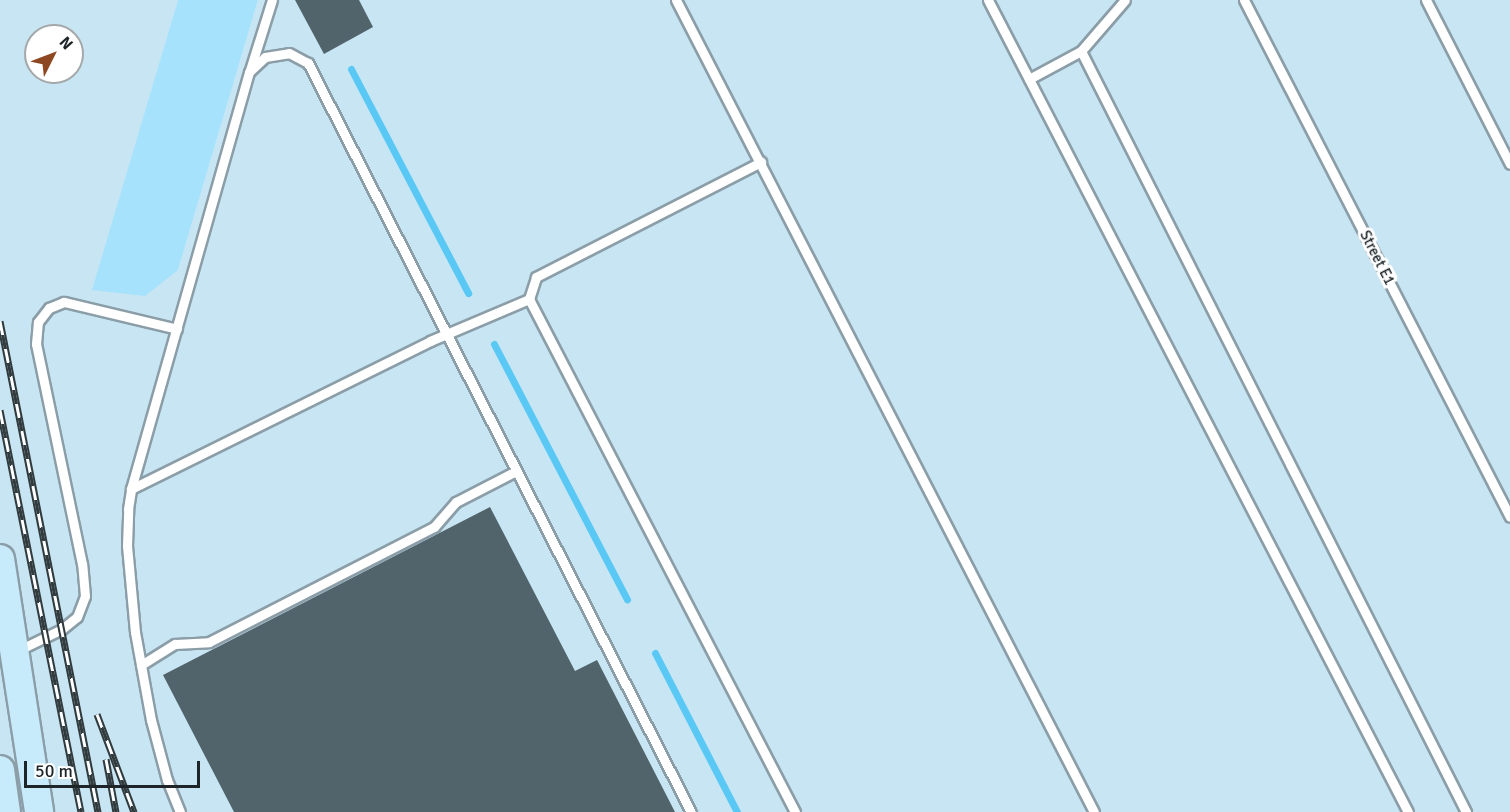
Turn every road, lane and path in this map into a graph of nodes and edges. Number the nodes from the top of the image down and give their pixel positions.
1 (272, 0) edge
2 (676, 0) edge
3 (988, 0) edge
4 (1125, 0) edge
5 (1244, 0) edge
6 (1426, 0) edge
7 (1081, 51) junction
8 (249, 72) junction
9 (1029, 79) junction
10 (761, 162) junction
11 (1510, 164) edge
12 (529, 299) junction
13 (177, 329) junction
14 (446, 333) junction
15 (516, 471) junction
16 (131, 489) junction
17 (1510, 517) edge
18 (0, 559) edge
19 (15, 652) junction
20 (141, 665) junction
21 (0, 770) edge
22 (6, 812) edge
23 (39, 812) edge
24 (180, 812) edge
25 (691, 812) edge
26 (795, 812) edge
27 (1094, 812) edge
28 (1408, 812) edge
29 (1466, 812) edge

1 - 8 lane
2 - 10 lane
3 - 9 lane
4 - 7 lane
5 - 17 lane, Street E1
6 - 11 lane
7 - 9 lane
7 - 29 lane
8 - 13 lane
8 - 14 lane
9 - 28 lane
10 - 12 lane
10 - 27 lane
12 - 14 lane
12 - 26 lane
13 - 16 lane
13 - 19 lane
14 - 15 lane
14 - 16 lane
15 - 20 lane
15 - 25 lane
16 - 20 lane
18 - 19 main road
19 - 23 main road
20 - 24 lane
21 - 22 main road

